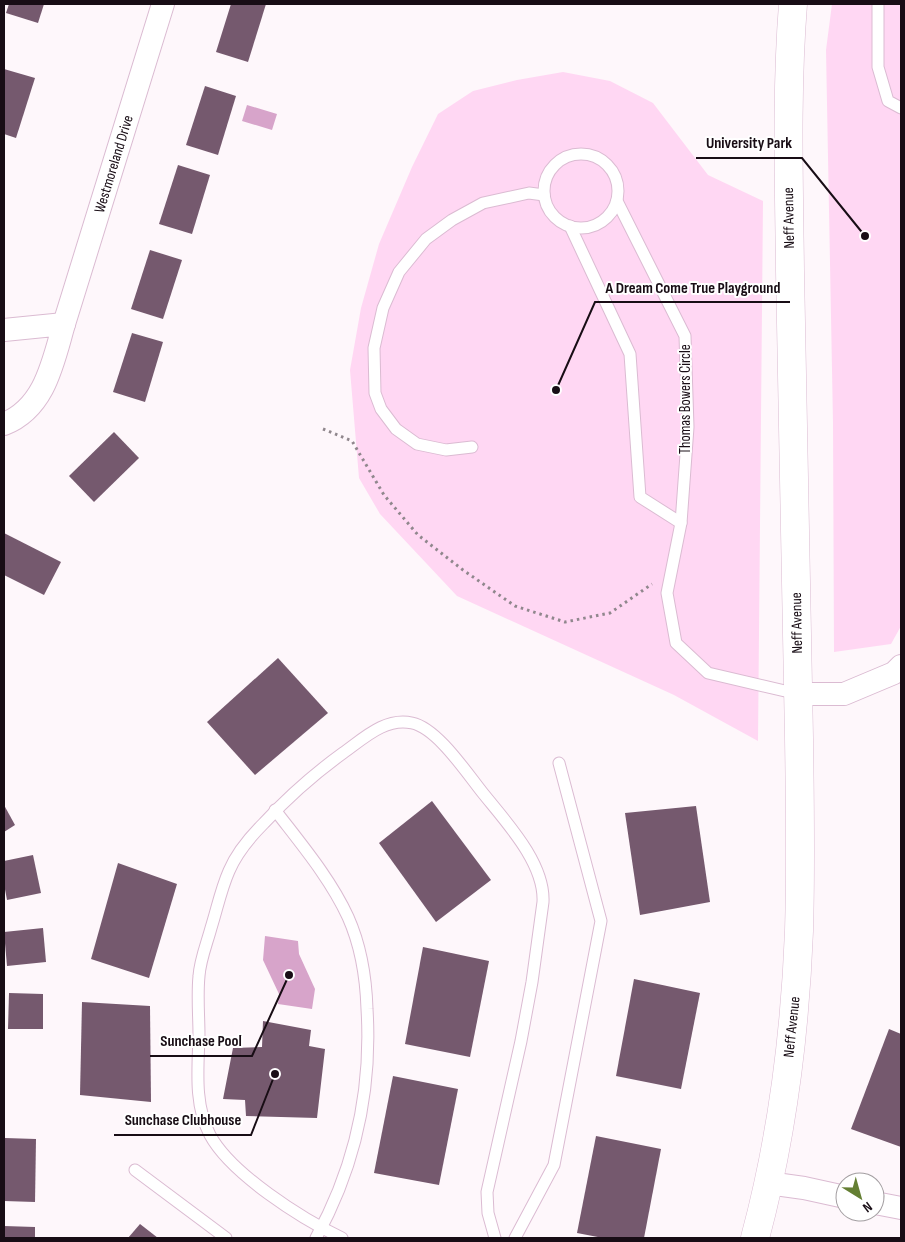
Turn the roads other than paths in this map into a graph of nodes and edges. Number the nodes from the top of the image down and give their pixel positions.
1 (163, 4) edge
2 (793, 4) edge
3 (878, 4) edge
4 (901, 108) edge
5 (544, 195) junction
6 (617, 202) junction
7 (570, 226) junction
8 (64, 324) junction
9 (4, 330) edge
10 (4, 424) edge
11 (472, 447) dead end
12 (681, 523) junction
13 (901, 666) edge
14 (798, 694) junction
15 (559, 763) dead end
16 (275, 810) junction
17 (135, 1170) dead end
18 (768, 1183) junction
19 (835, 1195) edge
20 (885, 1205) edge
21 (901, 1208) edge
22 (319, 1233) edge
23 (226, 1238) edge
24 (342, 1238) edge
25 (496, 1238) edge
26 (515, 1238) edge
27 (756, 1238) edge

1 - 8 street, Westmoreland Drive
2 - 14 main road, Neff Avenue
3 - 4 lane
5 - 6 lane, Thomas Bowers Circle
5 - 7 lane
5 - 11 lane
6 - 7 lane
6 - 12 lane, Thomas Bowers Circle
7 - 12 lane
8 - 9 street
8 - 10 street, Westmoreland Drive
12 - 14 lane, Thomas Bowers Circle
13 - 14 street
14 - 18 main road, Neff Avenue
15 - 26 lane
16 - 22 lane
16 - 22 lane
16 - 25 lane
17 - 23 lane
18 - 19 street
18 - 27 main road, Neff Avenue
20 - 21 street
22 - 24 lane

